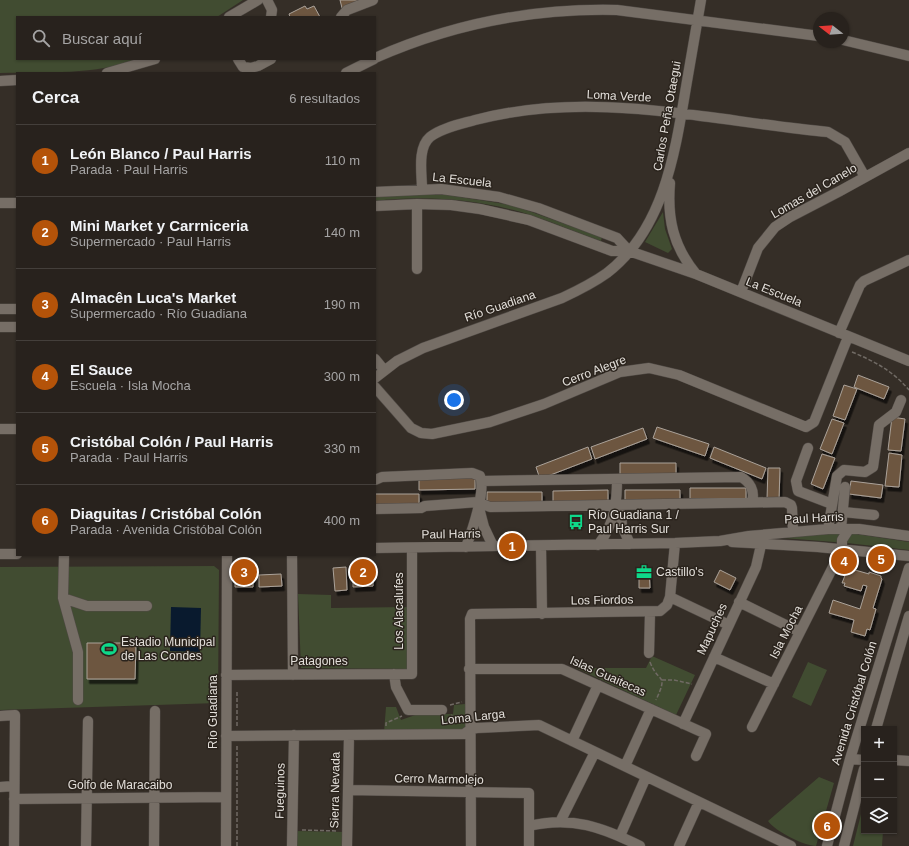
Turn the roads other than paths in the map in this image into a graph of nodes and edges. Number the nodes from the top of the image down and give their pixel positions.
1 (258, 0) edge
2 (267, 0) edge
3 (373, 0) edge
4 (701, 0) edge
5 (231, 16) edge
6 (271, 16) edge
7 (342, 16) edge
8 (697, 21) junction
9 (813, 35) edge
10 (849, 41) edge
11 (909, 56) edge
12 (376, 58) edge
13 (152, 60) edge
14 (239, 60) edge
15 (269, 60) edge
16 (371, 60) edge
17 (110, 72) edge
18 (348, 72) edge
19 (16, 80) edge
20 (0, 81) edge
21 (682, 115) junction
22 (909, 153) edge
23 (672, 165) junction
24 (865, 177) junction
25 (422, 189) junction
26 (376, 192) edge
27 (16, 202) edge
28 (0, 203) edge
29 (417, 204) junction
30 (376, 206) edge
31 (629, 250) junction
32 (909, 260) edge
33 (417, 268) dead end
34 (696, 274) junction
35 (741, 292) junction
36 (0, 309) edge
37 (16, 309) edge
38 (0, 327) edge
39 (16, 327) edge
40 (844, 335) junction
41 (376, 360) edge
42 (909, 361) edge
43 (384, 370) junction
44 (376, 377) edge
45 (376, 388) edge
46 (901, 400) dead end
47 (16, 429) edge
48 (0, 430) edge
49 (808, 448) dead end
50 (376, 480) edge
51 (617, 480) junction
52 (482, 481) junction
53 (845, 487) dead end
54 (752, 501) junction
55 (478, 502) junction
56 (832, 504) junction
57 (617, 505) junction
58 (376, 509) edge
59 (842, 512) junction
60 (874, 515) dead end
61 (838, 529) junction
62 (793, 532) junction
63 (909, 536) edge
64 (720, 541) junction
65 (674, 543) junction
66 (630, 544) junction
67 (598, 545) junction
68 (761, 545) junction
69 (493, 546) junction
70 (541, 546) junction
71 (466, 547) junction
72 (376, 548) edge
73 (412, 548) junction
74 (837, 549) junction
75 (0, 554) edge
76 (16, 554) edge
77 (64, 556) edge
78 (227, 556) edge
79 (292, 556) edge
80 (909, 556) edge
81 (909, 568) edge
82 (670, 597) junction
83 (64, 598) junction
84 (739, 602) junction
85 (147, 606) dead end
86 (650, 613) junction
87 (542, 614) junction
88 (909, 616) edge
89 (729, 625) junction
90 (800, 632) junction
91 (649, 653) road end
92 (714, 657) junction
93 (469, 669) junction
94 (394, 674) junction
95 (412, 674) joint
96 (226, 675) junction
97 (293, 675) junction
98 (774, 684) junction
99 (598, 685) junction
100 (78, 700) dead end
101 (651, 709) junction
102 (442, 710) road end
103 (155, 711) dead end
104 (0, 716) edge
105 (88, 722) dead end
106 (683, 724) junction
107 (752, 726) dead end
108 (877, 726) edge
109 (471, 729) junction
110 (349, 735) junction
111 (226, 736) junction
112 (294, 736) junction
113 (572, 741) junction
114 (595, 752) junction
115 (696, 756) dead end
116 (850, 759) junction
117 (861, 760) edge
118 (897, 760) edge
119 (909, 761) edge
120 (625, 766) junction
121 (646, 776) junction
122 (861, 781) edge
123 (14, 786) junction
124 (0, 787) edge
125 (348, 790) junction
126 (471, 792) junction
127 (226, 797) junction
128 (87, 798) junction
129 (154, 798) junction
130 (14, 799) junction
131 (700, 802) junction
132 (560, 822) junction
133 (529, 826) junction
134 (620, 836) junction
135 (14, 846) edge
136 (86, 846) edge
137 (154, 846) edge
138 (226, 846) edge
139 (292, 846) edge
140 (347, 846) edge
141 (471, 846) edge
142 (529, 846) edge
143 (640, 846) edge
144 (679, 846) edge
145 (791, 846) edge
146 (827, 846) edge
147 (844, 846) edge

1 - 5 street
2 - 6 street
3 - 7 street
4 - 8 street, Carlos Peña Otaegui
8 - 9 street
8 - 12 street
8 - 21 street, Carlos Peña Otaegui
10 - 11 street
13 - 17 street
14 - 15 street
16 - 18 street
19 - 20 street
21 - 23 street, Carlos Peña Otaegui
21 - 24 street, Loma Verde
21 - 25 street, Loma Verde
22 - 24 street, Lomas del Canelo
23 - 31 street, Carlos Peña Otaegui
23 - 34 street
24 - 35 street, Lomas del Canelo
25 - 26 street, La Escuela
25 - 31 street, La Escuela
27 - 28 street
29 - 30 street, La Escuela
29 - 31 street, La Escuela
29 - 33 street
31 - 34 street, La Escuela
31 - 43 street, Río Guadiana
32 - 40 street, Cerro Alegre
34 - 35 street, La Escuela
35 - 40 street, La Escuela
36 - 37 street
38 - 39 street
40 - 42 street, La Escuela
40 - 45 street, Cerro Alegre
41 - 43 street
43 - 44 street, Río Guadiana
46 - 56 street
47 - 48 street
49 - 56 street
50 - 52 street
51 - 52 street
51 - 54 street
51 - 57 street
52 - 55 street
53 - 59 street
54 - 57 street
54 - 62 street
55 - 57 street
55 - 58 street
55 - 69 street
55 - 71 street
56 - 61 street
57 - 66 street
57 - 67 street
59 - 60 street
59 - 61 street
61 - 62 street, Paul Harris
61 - 63 street, Paul Harris
61 - 74 street, Isla Mocha
62 - 64 street, Paul Harris
64 - 65 street, Paul Harris
64 - 68 street, Paul Harris
65 - 66 street, Paul Harris
65 - 82 street
66 - 67 street, Paul Harris
67 - 70 street, Paul Harris
68 - 74 street, Paul Harris
68 - 84 street, Mapuches
69 - 70 street, Paul Harris
69 - 71 street, Paul Harris
70 - 87 street
71 - 73 street, Paul Harris
72 - 73 street, Paul Harris
73 - 95 street, Los Alacalufes
74 - 80 street, Paul Harris
74 - 90 street, Isla Mocha
75 - 76 street
77 - 83 street
78 - 96 street, Río Guadiana
79 - 97 street
81 - 116 street, Avenida Cristóbal Colón
82 - 86 street, Los Fiordos
82 - 89 street
83 - 85 street
83 - 100 street
84 - 89 street, Mapuches
84 - 90 street
86 - 87 street, Los Fiordos
86 - 91 street
87 - 93 street, Los Fiordos
88 - 108 street
89 - 92 street, Mapuches
90 - 98 street, Isla Mocha
92 - 98 street
92 - 106 street, Mapuches
93 - 99 street, Islas Guaitecas
93 - 109 street
94 - 95 street, Patagones
94 - 97 street, Patagones
94 - 102 street
96 - 97 street, Patagones
96 - 111 street, Río Guadiana
98 - 107 street, Isla Mocha
99 - 101 street, Islas Guaitecas
99 - 113 street
101 - 106 street, Islas Guaitecas
101 - 120 street
103 - 129 street
104 - 123 street
105 - 128 street
106 - 115 street, Islas Guaitecas
109 - 110 street, Loma Larga
109 - 113 street, Loma Larga
109 - 126 street
110 - 112 street, Loma Larga
110 - 125 street, Sierra Nevada
111 - 112 street, Loma Larga
111 - 127 street, Río Guadiana
112 - 139 street, Fueguinos
113 - 114 street, Loma Larga
114 - 120 street, Loma Larga
114 - 132 street
116 - 117 street
116 - 146 street, Avenida Cristóbal Colón
118 - 119 street
120 - 121 street, Loma Larga
121 - 131 street, Loma Larga
121 - 134 street
122 - 147 street
123 - 124 street
123 - 130 street
125 - 126 street, Cerro Marmolejo
125 - 140 street, Sierra Nevada
126 - 133 street, Cerro Marmolejo
126 - 141 street
127 - 129 street, Golfo de Maracaibo
127 - 138 street, Río Guadiana
128 - 129 street, Golfo de Maracaibo
128 - 130 street, Golfo de Maracaibo
128 - 136 street
129 - 137 street
130 - 135 street
131 - 144 street
131 - 145 street, Loma Larga
132 - 133 street
132 - 134 street
133 - 142 street
134 - 143 street

